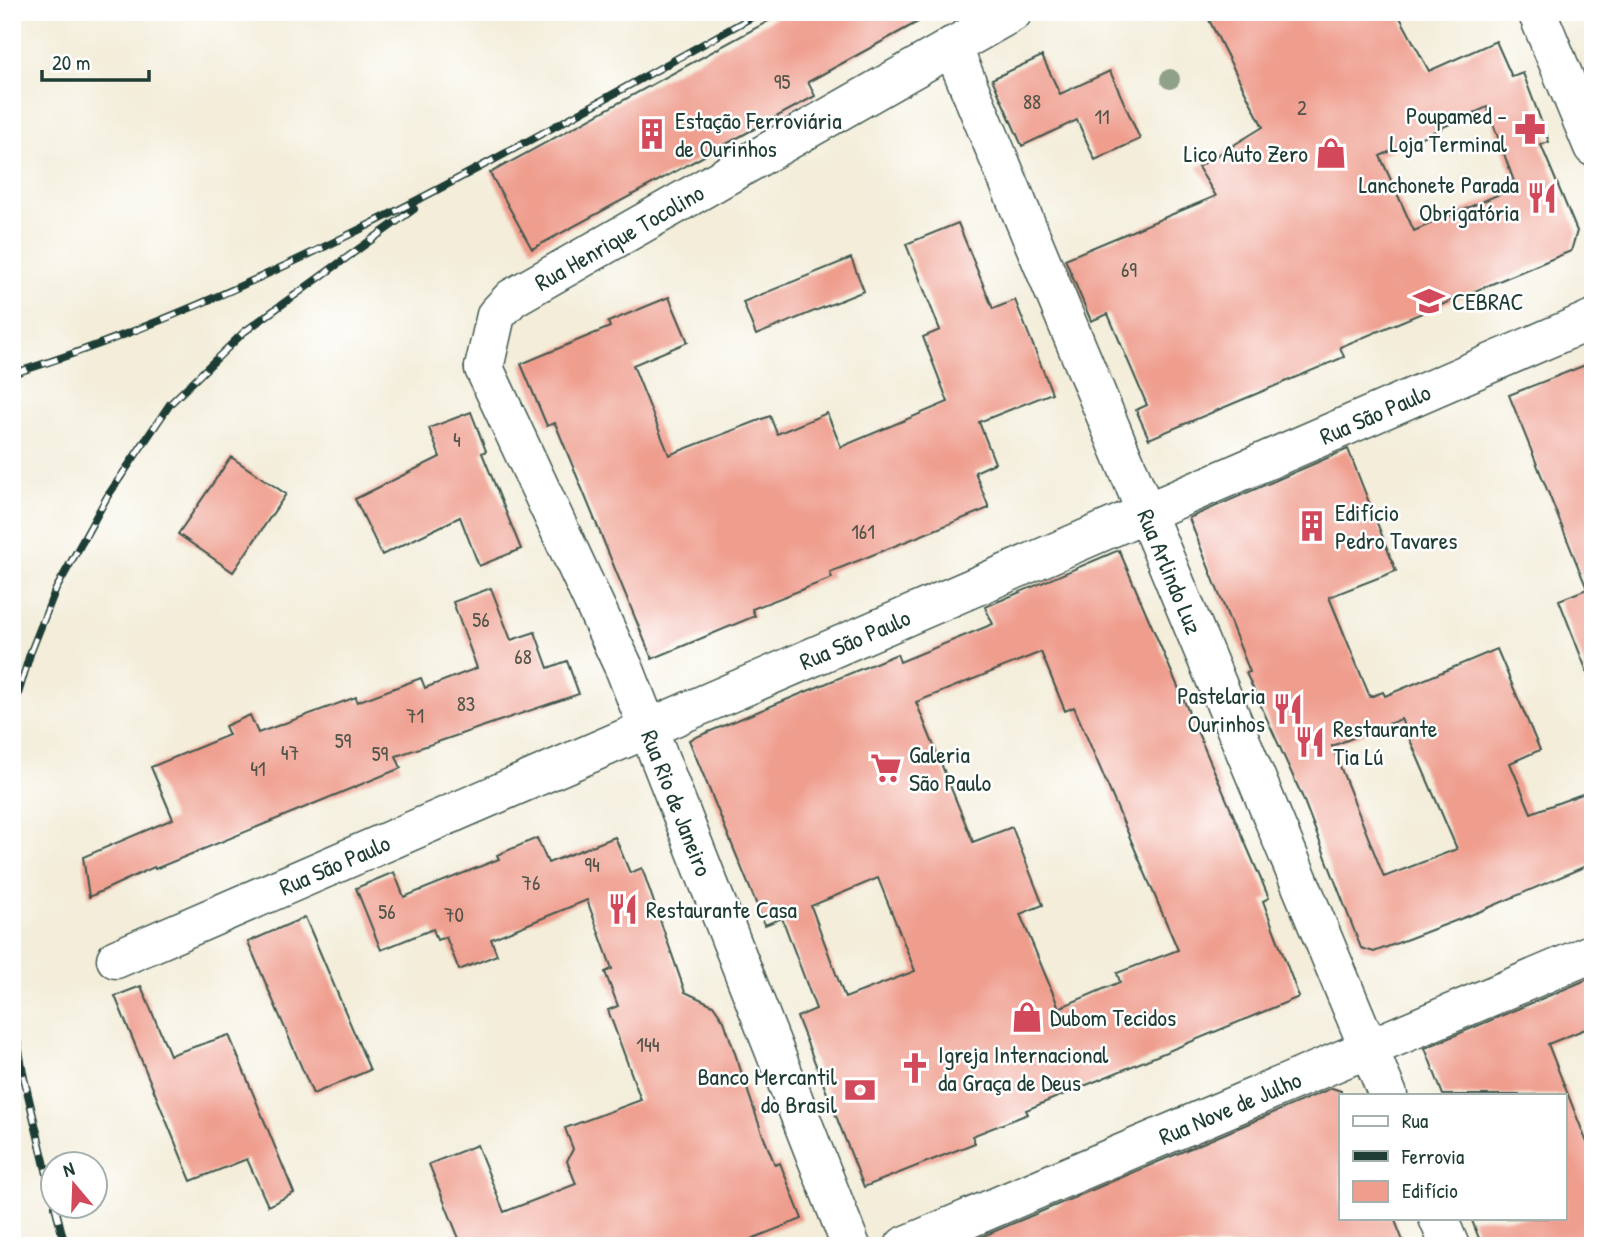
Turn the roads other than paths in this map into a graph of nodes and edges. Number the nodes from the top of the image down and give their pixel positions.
1 (1013, 12) edge
2 (1537, 12) edge
3 (952, 46) junction
4 (1593, 147) edge
5 (1593, 318) edge
6 (483, 368) joint
7 (1146, 513) junction
8 (649, 729) junction
9 (1593, 953) edge
10 (116, 959) dead end
11 (1368, 1048) junction
12 (1388, 1094) edge
13 (1439, 1220) edge
14 (851, 1246) edge
15 (904, 1246) edge
16 (1450, 1246) edge

1 - 3 street, Rua Henrique Tocolino
2 - 4 street
3 - 6 street, Rua Henrique Tocolino
3 - 7 street, Rua Arlindo Luz
5 - 7 street, Rua São Paulo
6 - 8 street, Rua Rio de Janeiro
7 - 8 street, Rua São Paulo
7 - 11 street, Rua Arlindo Luz
8 - 10 street, Rua São Paulo
8 - 14 street, Rua Rio de Janeiro
9 - 11 street, Rua Nove de Julho
11 - 12 street, Rua Arlindo Luz
11 - 15 street, Rua Nove de Julho
13 - 16 street

